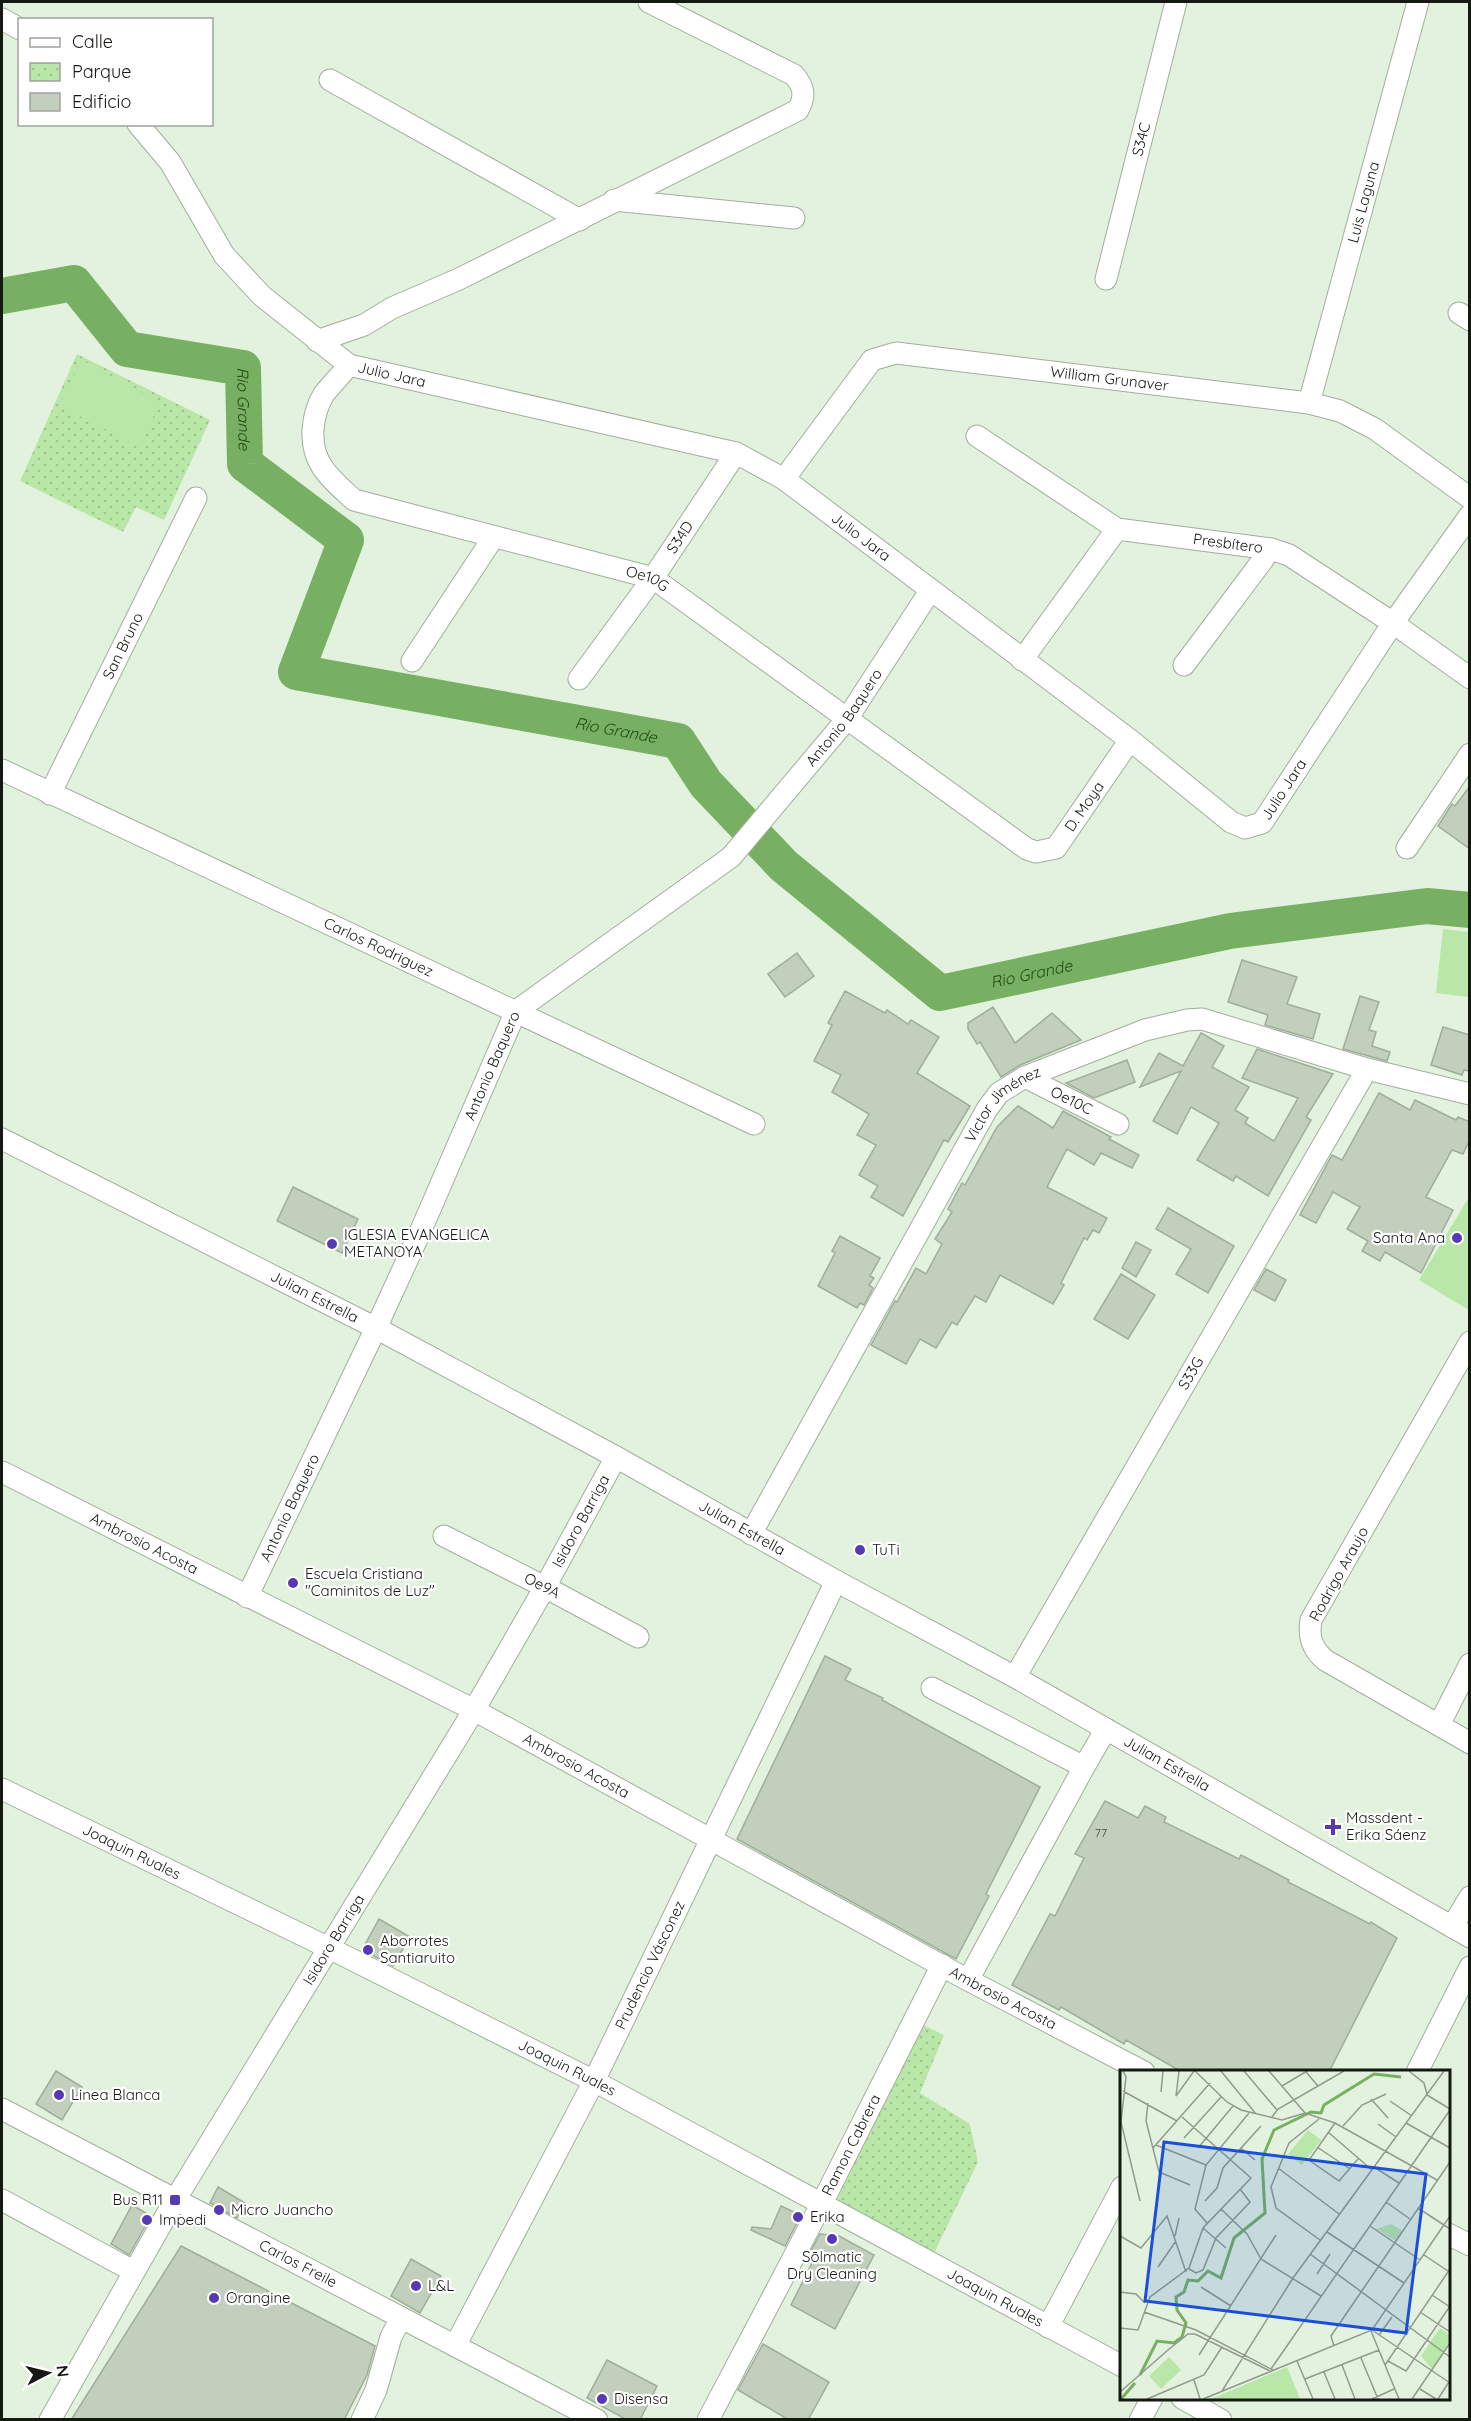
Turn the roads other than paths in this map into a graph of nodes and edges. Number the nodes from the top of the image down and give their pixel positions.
1 (649, 2) edge
2 (1176, 2) edge
3 (1418, 2) edge
4 (2, 19) edge
5 (18, 27) edge
6 (330, 80) dead end
7 (140, 126) edge
8 (613, 200) junction
9 (794, 218) dead end
10 (580, 220) junction
11 (1106, 279) dead end
12 (317, 341) junction
13 (349, 365) junction
14 (1309, 403) junction
15 (977, 436) dead end
16 (736, 453) junction
17 (784, 479) junction
18 (196, 498) dead end
19 (1470, 498) edge
20 (1470, 514) edge
21 (1117, 529) junction
22 (493, 538) junction
23 (1271, 549) junction
24 (653, 578) junction
25 (930, 591) junction
26 (1393, 623) junction
27 (1022, 660) junction
28 (412, 661) dead end
29 (1184, 665) dead end
30 (1470, 678) edge
31 (579, 679) dead end
32 (847, 719) junction
33 (1130, 740) junction
34 (1470, 754) edge
35 (2, 770) edge
36 (50, 794) junction
37 (1407, 848) dead end
38 (1027, 849) joint
39 (516, 1011) junction
40 (1366, 1069) junction
41 (1025, 1077) junction
42 (1470, 1094) edge
43 (1118, 1124) dead end
44 (754, 1125) dead end
45 (2, 1139) edge
46 (376, 1329) junction
47 (1470, 1342) edge
48 (616, 1458) junction
49 (2, 1472) edge
50 (751, 1534) junction
51 (444, 1536) dead end
52 (836, 1581) junction
53 (545, 1587) junction
54 (247, 1597) junction
55 (638, 1637) dead end
56 (1470, 1664) edge
57 (1015, 1677) junction
58 (932, 1688) dead end
59 (474, 1710) junction
60 (1439, 1725) junction
61 (1106, 1729) junction
62 (1470, 1743) edge
63 (1084, 1767) junction
64 (2, 1789) edge
65 (711, 1838) junction
66 (1470, 1897) edge
67 (1461, 1932) edge
68 (329, 1948) junction
69 (942, 1965) junction
70 (1470, 1967) edge
71 (968, 1980) junction
72 (1140, 2070) edge
73 (1418, 2070) edge
74 (594, 2081) junction
75 (2, 2109) edge
76 (1120, 2191) edge
77 (2, 2200) edge
78 (175, 2200) junction
79 (821, 2205) junction
80 (1450, 2235) edge
81 (1470, 2245) edge
82 (133, 2271) junction
83 (401, 2318) junction
84 (1048, 2326) junction
85 (455, 2346) junction
86 (1120, 2365) edge
87 (1151, 2400) edge
88 (1186, 2400) edge
89 (50, 2420) edge
90 (362, 2420) edge
91 (597, 2420) edge
92 (708, 2420) edge
93 (1140, 2420) edge
94 (1221, 2420) edge

1 - 8 street
2 - 11 street, S34C
3 - 14 street, Luis Laguna
4 - 5 street
6 - 10 street
7 - 12 street, Julio Jara
8 - 9 street
8 - 10 street
10 - 12 street
12 - 13 street, Julio Jara
13 - 16 street, Julio Jara
13 - 22 street, Oe10G
14 - 17 street, William Grunaver
14 - 19 street, William Grunaver
15 - 21 street, Presbítero
16 - 17 street, Julio Jara
16 - 24 street, S34D
17 - 25 street, Julio Jara
18 - 36 street, San Bruno
20 - 26 street, Julio Jara
21 - 23 street, Presbítero
21 - 27 street
22 - 24 street, Oe10G
22 - 28 street
23 - 26 street, Presbítero
23 - 29 street
24 - 31 street, S34D
24 - 32 street, Oe10G
25 - 27 street, Julio Jara
25 - 32 street, Antonio Baquero
26 - 30 street, Presbítero
26 - 33 street, Julio Jara
27 - 33 street, Julio Jara
32 - 38 street, Oe10G
32 - 39 street, Antonio Baquero
33 - 38 street, D. Moya
34 - 37 street
35 - 36 street, Carlos Rodriguez
36 - 39 street, Carlos Rodriguez
39 - 44 street, Carlos Rodriguez
39 - 46 street, Antonio Baquero
40 - 41 street, Victor Jiménez
40 - 42 street, Victor Jiménez
40 - 57 street, S33G
41 - 43 street, Oe10C
41 - 50 street, Victor Jiménez
45 - 46 street, Julian Estrella
46 - 48 street, Julian Estrella
46 - 54 street, Antonio Baquero
47 - 60 street, Rodrigo Araujo
48 - 50 street, Julian Estrella
48 - 53 street, Isidoro Barriga
49 - 54 street, Ambrosio Acosta
50 - 52 street, Julian Estrella
51 - 53 street, Oe9A
52 - 57 street, Julian Estrella
52 - 65 street, Prudencio Vásconez
53 - 55 street, Oe9A
53 - 59 street, Isidoro Barriga
54 - 59 street, Ambrosio Acosta
56 - 60 street
57 - 61 street, Julian Estrella
58 - 63 street
59 - 65 street, Ambrosio Acosta
59 - 68 street, Isidoro Barriga
60 - 62 street, Rodrigo Araujo
61 - 63 street
61 - 67 street, Julian Estrella
63 - 71 street
64 - 68 street, Joaquin Ruales
65 - 69 street, Ambrosio Acosta
65 - 74 street, Prudencio Vásconez
66 - 67 street
68 - 74 street, Joaquin Ruales
68 - 78 street, Isidoro Barriga
69 - 71 street, Ambrosio Acosta
69 - 79 street, Ramon Cabrera
70 - 73 street
71 - 72 street, Ambrosio Acosta
74 - 79 street, Joaquin Ruales
74 - 85 street, Prudencio Vásconez
75 - 78 street, Carlos Freile
76 - 84 street
77 - 82 street
78 - 82 street, Isidoro Barriga
78 - 83 street, Carlos Freile
79 - 84 street, Joaquin Ruales
79 - 92 street, Ramon Cabrera
80 - 81 street
82 - 89 street, Isidoro Barriga
83 - 85 street, Carlos Freile
83 - 90 street
84 - 86 street, Joaquin Ruales
85 - 91 street, Carlos Freile
87 - 93 street
88 - 94 street

